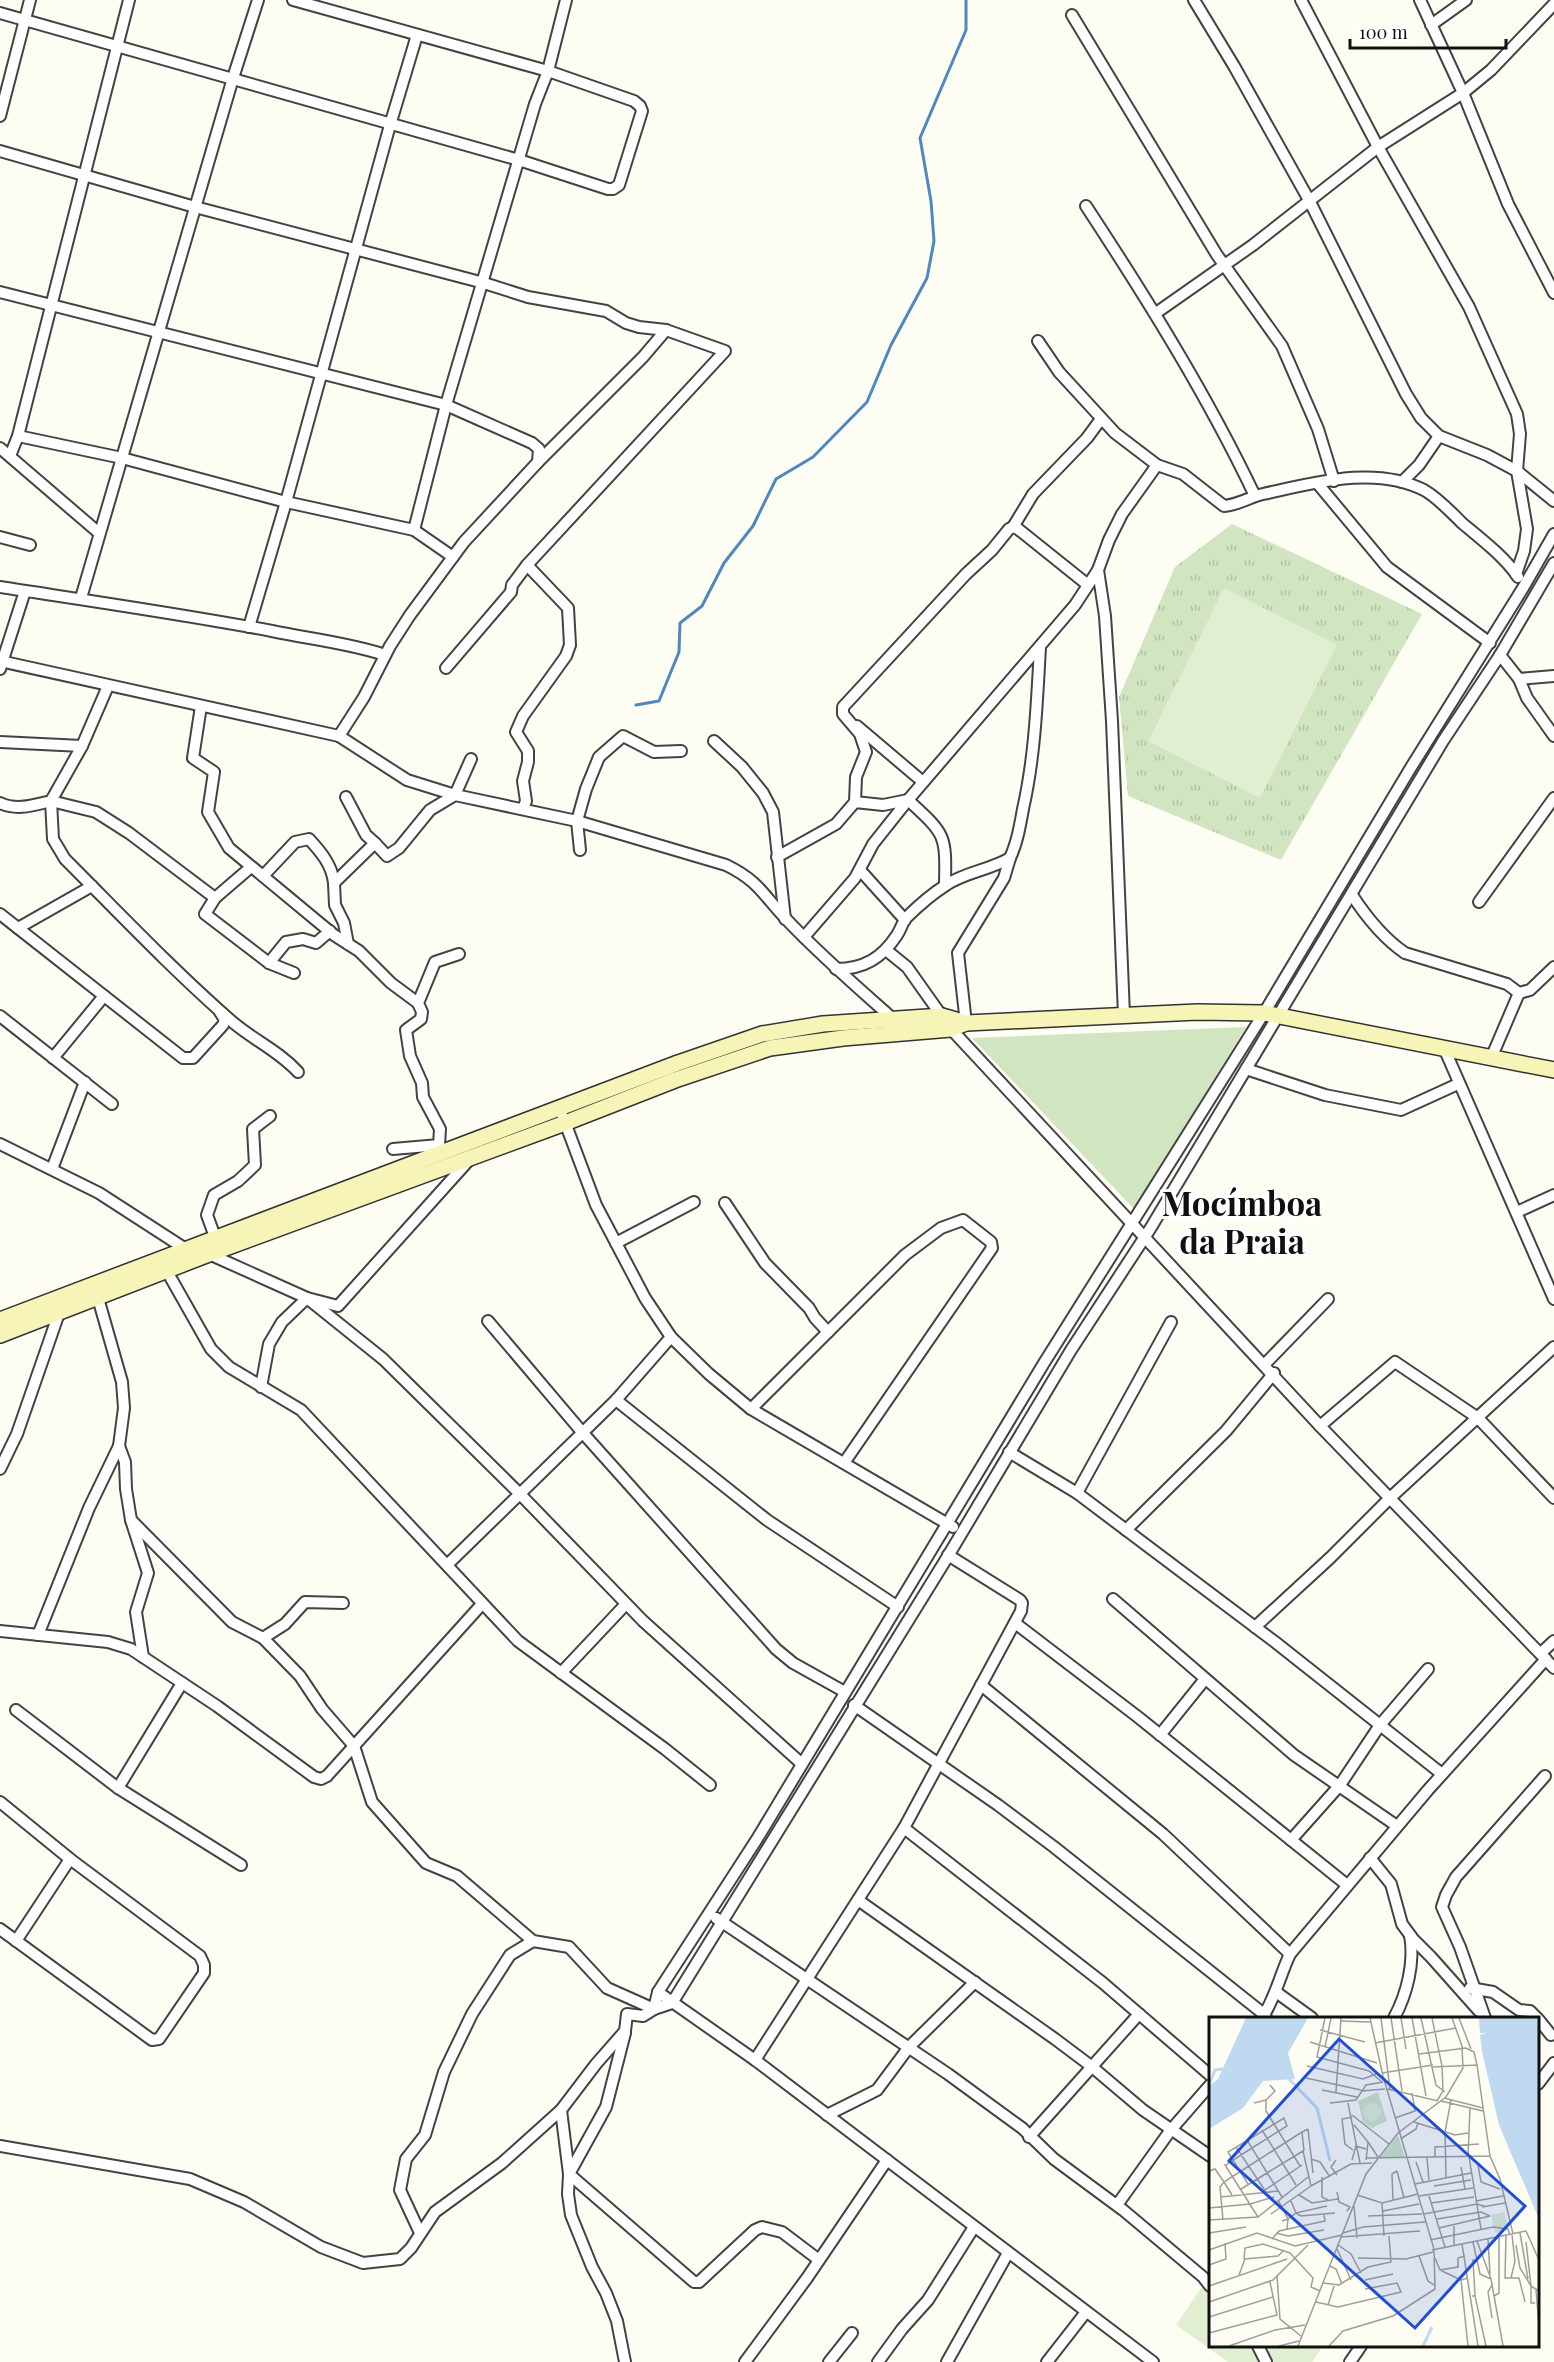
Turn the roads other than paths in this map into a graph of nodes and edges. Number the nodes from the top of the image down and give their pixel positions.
1 (30, 0) edge
2 (129, 0) edge
3 (258, 0) edge
4 (293, 0) edge
5 (566, 0) edge
6 (1194, 0) edge
7 (1301, 0) edge
8 (1420, 0) edge
9 (1466, 0) edge
10 (1554, 4) edge
11 (0, 13) edge
12 (1071, 15) dead end
13 (24, 20) junction
14 (1431, 26) junction
15 (417, 35) junction
16 (117, 45) junction
17 (548, 71) junction
18 (233, 78) junction
19 (1464, 93) junction
20 (0, 116) edge
21 (390, 125) junction
22 (1378, 147) junction
23 (0, 151) edge
24 (519, 160) junction
25 (86, 174) junction
26 (1309, 200) junction
27 (1086, 206) dead end
28 (195, 207) junction
29 (357, 250) junction
30 (1225, 265) junction
31 (484, 283) junction
32 (0, 292) edge
33 (1554, 293) edge
34 (50, 304) junction
35 (1156, 313) junction
36 (666, 330) junction
37 (158, 332) junction
38 (1038, 340) dead end
39 (322, 373) junction
40 (446, 405) junction
41 (1101, 419) junction
42 (18, 436) junction
43 (1439, 436) junction
44 (0, 448) edge
45 (10, 456) junction
46 (122, 458) junction
47 (538, 462) junction
48 (1157, 465) junction
49 (1517, 471) junction
50 (1334, 481) junction
51 (1402, 482) junction
52 (1318, 484) junction
53 (1255, 496) junction
54 (1554, 501) edge
55 (286, 502) junction
56 (1012, 527) junction
57 (414, 530) junction
58 (99, 533) junction
59 (1554, 534) edge
60 (0, 537) edge
61 (30, 544) dead end
62 (453, 557) junction
63 (1554, 563) edge
64 (527, 566) junction
65 (1098, 570) junction
66 (1516, 574) junction
67 (1088, 585) junction
68 (0, 587) edge
69 (1524, 588) junction
70 (25, 591) junction
71 (81, 598) junction
72 (249, 627) junction
73 (1490, 643) junction
74 (1040, 647) junction
75 (385, 655) junction
76 (1500, 655) junction
77 (1, 664) edge
78 (446, 668) dead end
79 (1554, 676) edge
80 (1519, 678) junction
81 (108, 686) junction
82 (201, 706) junction
83 (843, 714) junction
84 (339, 736) junction
85 (1554, 736) edge
86 (714, 741) dead end
87 (0, 742) edge
88 (82, 746) junction
89 (681, 751) dead end
90 (471, 759) dead end
91 (923, 782) junction
92 (455, 795) junction
93 (346, 797) dead end
94 (1554, 798) edge
95 (908, 800) junction
96 (51, 801) junction
97 (855, 802) junction
98 (0, 803) edge
99 (523, 809) junction
100 (577, 821) junction
101 (375, 843) junction
102 (580, 850) dead end
103 (777, 857) junction
104 (1010, 858) junction
105 (251, 867) junction
106 (860, 870) junction
107 (263, 876) junction
108 (334, 883) junction
109 (945, 885) junction
110 (92, 886) junction
111 (1352, 895) junction
112 (215, 898) junction
113 (1332, 899) junction
114 (1479, 902) dead end
115 (1345, 907) junction
116 (0, 914) edge
117 (785, 919) junction
118 (905, 920) junction
119 (18, 928) junction
120 (330, 931) junction
121 (804, 937) junction
122 (348, 944) junction
123 (886, 950) junction
124 (459, 954) dead end
125 (269, 963) junction
126 (1554, 967) edge
127 (836, 969) junction
128 (294, 972) dead end
129 (1519, 993) junction
130 (104, 996) junction
131 (418, 1003) junction
132 (220, 1011) junction
133 (1272, 1014) junction
134 (0, 1016) edge
135 (942, 1016) junction
136 (1124, 1016) junction
137 (892, 1018) junction
138 (966, 1023) junction
139 (951, 1029) junction
140 (1444, 1048) junction
141 (1492, 1056) junction
142 (53, 1058) junction
143 (1246, 1069) junction
144 (1554, 1070) edge
145 (298, 1072) dead end
146 (85, 1082) junction
147 (1458, 1084) junction
148 (112, 1104) dead end
149 (270, 1116) dead end
150 (562, 1116) junction
151 (0, 1144) edge
152 (393, 1149) dead end
153 (471, 1158) junction
154 (52, 1169) junction
155 (1554, 1195) edge
156 (694, 1202) dead end
157 (725, 1203) dead end
158 (1516, 1212) junction
159 (1132, 1223) junction
160 (215, 1237) junction
161 (1145, 1237) junction
162 (616, 1243) junction
163 (208, 1254) junction
164 (188, 1255) junction
165 (163, 1265) junction
166 (98, 1298) junction
167 (307, 1298) junction
168 (1328, 1299) dead end
169 (1554, 1299) edge
170 (59, 1313) junction
171 (0, 1320) edge
172 (488, 1321) dead end
173 (1171, 1322) dead end
174 (828, 1332) junction
175 (0, 1335) edge
176 (671, 1337) junction
177 (1554, 1347) edge
178 (1044, 1363) junction
179 (1265, 1364) junction
180 (1058, 1371) junction
181 (1274, 1373) junction
182 (261, 1386) junction
183 (616, 1400) junction
184 (751, 1408) junction
185 (1478, 1418) junction
186 (1320, 1426) junction
187 (582, 1432) junction
188 (119, 1446) junction
189 (1009, 1452) junction
190 (844, 1463) junction
191 (0, 1469) edge
192 (519, 1493) junction
193 (1077, 1493) junction
194 (1390, 1498) junction
195 (1554, 1498) edge
196 (131, 1520) junction
197 (947, 1524) junction
198 (1126, 1530) junction
199 (961, 1532) junction
200 (948, 1555) junction
201 (448, 1564) junction
202 (1113, 1599) dead end
203 (343, 1603) dead end
204 (482, 1604) junction
205 (626, 1604) junction
206 (898, 1607) junction
207 (1015, 1623) junction
208 (1255, 1627) junction
209 (0, 1631) edge
210 (38, 1635) junction
211 (263, 1638) junction
212 (1554, 1641) edge
213 (143, 1656) junction
214 (1547, 1660) edge
215 (1428, 1669) dead end
216 (561, 1673) junction
217 (1205, 1679) junction
218 (182, 1683) junction
219 (981, 1684) junction
220 (845, 1692) junction
221 (854, 1705) junction
222 (16, 1710) dead end
223 (1380, 1725) junction
224 (1160, 1734) junction
225 (354, 1746) junction
226 (802, 1764) junction
227 (938, 1765) junction
228 (1442, 1774) junction
229 (1545, 1776) dead end
230 (710, 1785) dead end
231 (1340, 1785) junction
232 (118, 1788) junction
233 (0, 1802) edge
234 (1397, 1826) junction
235 (904, 1828) junction
236 (1291, 1840) junction
237 (1370, 1858) junction
238 (70, 1859) junction
239 (241, 1865) dead end
240 (1347, 1884) junction
241 (858, 1900) junction
242 (709, 1913) junction
243 (722, 1922) junction
244 (0, 1929) edge
245 (1410, 1935) junction
246 (16, 1941) junction
247 (533, 1941) junction
248 (1290, 1954) junction
249 (806, 1980) junction
250 (975, 1982) junction
251 (1458, 1988) junction
252 (1474, 1988) junction
253 (658, 1992) junction
254 (1276, 1992) junction
255 (672, 2003) junction
256 (654, 2009) junction
257 (1139, 2014) junction
258 (1484, 2016) edge
259 (1264, 2017) edge
260 (1309, 2017) edge
261 (1395, 2017) edge
262 (1535, 2017) edge
263 (1539, 2021) edge
264 (625, 2031) junction
265 (1551, 2035) dead end
266 (909, 2047) junction
267 (755, 2060) junction
268 (1554, 2063) edge
269 (1091, 2066) junction
270 (1209, 2074) edge
271 (1539, 2083) edge
272 (1209, 2086) edge
273 (561, 2110) junction
274 (827, 2115) junction
275 (1170, 2131) junction
276 (1029, 2137) junction
277 (0, 2146) edge
278 (1209, 2155) edge
279 (886, 2160) junction
280 (569, 2174) junction
281 (1117, 2205) junction
282 (974, 2227) junction
283 (420, 2233) junction
284 (1008, 2253) junction
285 (819, 2260) junction
286 (1209, 2285) edge
287 (1086, 2312) junction
288 (852, 2333) dead end
289 (1258, 2347) edge
290 (1359, 2347) edge
291 (625, 2362) edge
292 (745, 2362) edge
293 (829, 2362) edge
294 (878, 2362) edge
295 (947, 2362) edge
296 (1047, 2362) edge
297 (1153, 2362) edge
298 (1266, 2362) edge
299 (1350, 2362) edge

1 - 13 street
2 - 16 street
3 - 18 street
4 - 15 street
5 - 17 street
6 - 26 street
7 - 22 street
8 - 14 street
9 - 14 street
10 - 19 street
11 - 13 street
12 - 30 street
13 - 16 street
13 - 20 street
14 - 19 street
15 - 17 street
15 - 21 street
16 - 18 street
16 - 25 street
17 - 24 street
17 - 24 street
18 - 21 street
18 - 28 street
19 - 22 street
19 - 33 street
21 - 24 street
21 - 29 street
22 - 26 street
22 - 49 street
23 - 25 street
24 - 31 street
25 - 28 street
25 - 34 street
26 - 30 street
26 - 43 street
27 - 35 street
28 - 29 street
28 - 37 street
29 - 31 street
29 - 39 street
30 - 35 street
30 - 50 street
31 - 36 street
31 - 40 street
32 - 34 street
34 - 37 street
34 - 42 street
35 - 53 street
36 - 47 street
36 - 64 street
37 - 39 street
37 - 46 street
38 - 41 street
39 - 40 street
39 - 55 street
40 - 47 street
40 - 57 street
41 - 48 street
41 - 56 street
42 - 45 street
42 - 46 street
43 - 49 street
43 - 51 street
44 - 45 street
45 - 58 street
46 - 55 street
46 - 58 street
47 - 62 street
48 - 53 street
48 - 65 street
49 - 54 street
49 - 66 street
50 - 51 street
50 - 52 street
51 - 66 street
52 - 53 street
52 - 73 street
55 - 57 street
55 - 72 street
56 - 67 street
56 - 83 street
57 - 62 street
58 - 71 street
59 - 69 street
60 - 61 street
62 - 75 street
63 - 76 street
64 - 78 street
64 - 99 street
65 - 67 street
65 - 136 street
66 - 69 street
67 - 74 street
68 - 70 street
69 - 73 street
70 - 71 street
70 - 77 street
71 - 72 street
72 - 75 street
73 - 113 street
74 - 91 street
74 - 104 street
75 - 84 street
76 - 80 street
76 - 111 street
77 - 81 street
79 - 80 street
80 - 85 street
81 - 82 street
81 - 88 street
82 - 84 street
82 - 105 street
83 - 91 street
83 - 97 street
84 - 92 street
86 - 103 street
87 - 88 street
88 - 96 street
89 - 100 street
90 - 92 street
91 - 95 street
92 - 99 street
92 - 101 street
93 - 101 street
94 - 114 street
95 - 97 street
95 - 106 street
95 - 109 street
96 - 98 street
96 - 110 street
96 - 112 street
97 - 103 street
99 - 100 street
100 - 102 street
100 - 117 street
101 - 108 street
103 - 117 street
104 - 109 street
104 - 138 street
105 - 107 street
105 - 112 street
106 - 118 street
106 - 121 street
107 - 108 street
107 - 120 street
108 - 122 street
109 - 118 street
110 - 119 street
110 - 132 street
111 - 115 street
111 - 129 street
112 - 125 street
113 - 115 street
113 - 133 street
115 - 133 street
116 - 119 street
117 - 121 street
118 - 123 street
119 - 130 street
120 - 122 street
120 - 125 street
121 - 127 street
122 - 131 street
123 - 127 street
123 - 135 street
124 - 131 street
125 - 128 street
126 - 129 street
127 - 137 street
129 - 141 street
130 - 132 street
130 - 142 street
131 - 152 street
132 - 145 street
133 - 136 street
133 - 140 street
133 - 143 street
133 - 159 street
134 - 142 street
135 - 137 street
135 - 138 street
135 - 139 street
136 - 138 street
137 - 150 street
138 - 139 street
139 - 150 street
139 - 159 street
140 - 141 street
140 - 147 street
141 - 144 street
142 - 146 street
143 - 147 street
143 - 161 street
146 - 148 street
146 - 154 street
147 - 158 street
149 - 160 street
150 - 153 street
150 - 160 street
150 - 162 street
151 - 154 street
153 - 163 street
153 - 167 street
154 - 164 street
155 - 158 street
156 - 162 street
157 - 174 street
158 - 169 street
159 - 161 street
159 - 178 street
160 - 164 street
161 - 179 street
161 - 180 street
162 - 176 street
163 - 164 street
163 - 167 street
164 - 165 street
165 - 166 street
165 - 171 street
165 - 182 street
166 - 170 street
166 - 188 street
167 - 182 street
167 - 192 street
168 - 179 street
170 - 175 street
170 - 191 street
172 - 187 street
173 - 193 street
174 - 184 street
174 - 190 street
176 - 183 street
176 - 184 street
177 - 185 street
178 - 180 street
178 - 197 street
179 - 181 street
180 - 189 street
181 - 186 street
181 - 198 street
182 - 201 street
183 - 187 street
183 - 206 street
184 - 190 street
185 - 186 street
185 - 194 street
185 - 195 street
186 - 194 street
187 - 192 street
187 - 220 street
188 - 196 street
188 - 210 street
189 - 193 street
189 - 199 street
190 - 197 street
192 - 201 street
192 - 205 street
193 - 198 street
194 - 208 street
194 - 214 street
196 - 211 street
196 - 213 street
197 - 199 street
197 - 206 street
198 - 208 street
199 - 200 street
200 - 207 street
200 - 221 street
201 - 204 street
202 - 217 street
203 - 211 street
204 - 216 street
204 - 225 street
205 - 216 street
205 - 226 street
206 - 220 street
207 - 219 street
207 - 224 street
208 - 223 street
209 - 210 street
210 - 213 street
211 - 225 street
212 - 214 street
213 - 218 street
214 - 228 street
215 - 223 street
216 - 230 street
217 - 224 street
217 - 231 street
218 - 225 street
218 - 232 street
219 - 227 street
219 - 248 street
220 - 226 street
221 - 227 street
221 - 243 street
222 - 232 street
223 - 228 street
223 - 231 street
224 - 236 street
225 - 247 street
226 - 242 street
227 - 235 street
227 - 259 street
228 - 234 street
229 - 252 street
231 - 234 street
231 - 236 street
232 - 239 street
233 - 238 street
234 - 237 street
235 - 241 street
235 - 257 street
236 - 240 street
237 - 240 street
237 - 245 street
238 - 246 street
238 - 246 street
240 - 248 street
241 - 249 street
241 - 250 street
242 - 243 street
242 - 253 street
243 - 249 street
243 - 255 street
244 - 246 street
245 - 251 street
245 - 261 street
247 - 256 street
247 - 283 street
248 - 254 street
249 - 266 street
249 - 267 street
250 - 266 street
250 - 269 street
251 - 252 street
251 - 258 street
252 - 258 street
252 - 262 street
253 - 255 street
253 - 256 street
254 - 259 street
254 - 260 street
255 - 256 street
255 - 267 street
256 - 264 street
257 - 269 street
257 - 270 street
263 - 265 street
264 - 273 street
264 - 280 street
266 - 274 street
266 - 276 street
267 - 274 street
268 - 271 street
269 - 275 street
269 - 276 street
272 - 275 street
273 - 280 street
273 - 283 street
274 - 279 street
275 - 278 street
275 - 281 street
276 - 281 street
277 - 283 street
279 - 282 street
279 - 285 street
280 - 285 street
280 - 291 street
281 - 286 street
282 - 284 street
282 - 294 street
284 - 287 street
284 - 295 street
285 - 292 street
287 - 296 street
287 - 297 street
288 - 293 street
289 - 298 street
290 - 299 street

